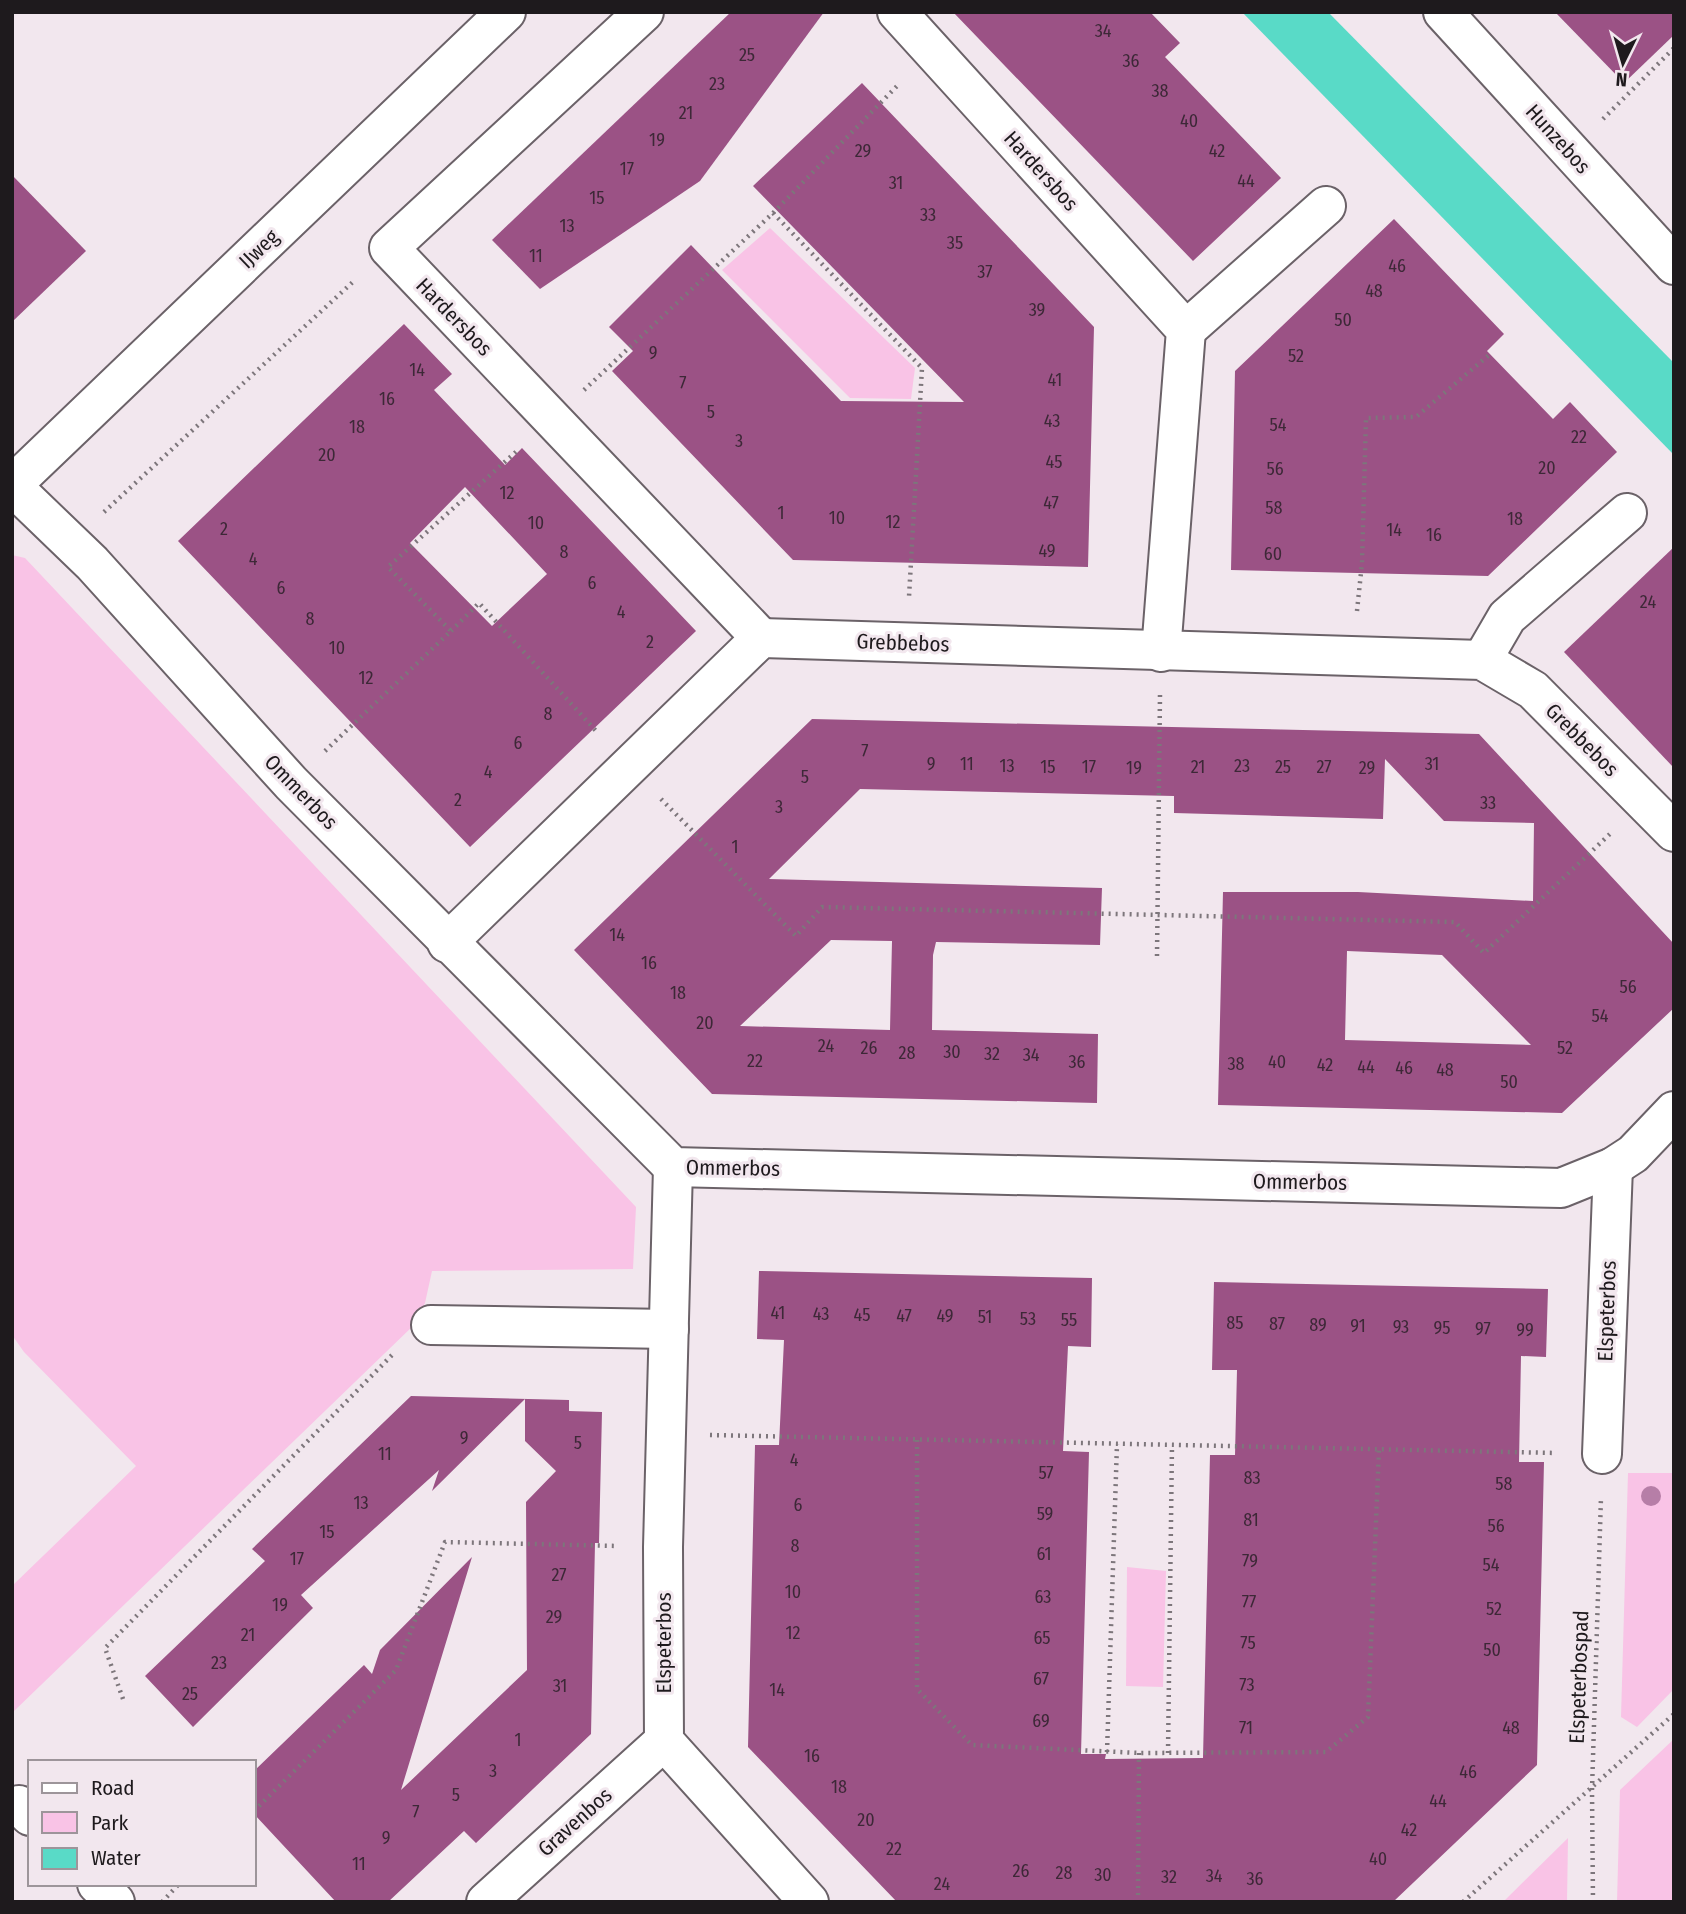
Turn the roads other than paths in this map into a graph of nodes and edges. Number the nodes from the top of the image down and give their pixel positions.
1 (506, 12) edge
2 (644, 12) edge
3 (897, 12) edge
4 (1443, 12) edge
5 (1326, 206) dead end
6 (1674, 265) edge
7 (1186, 330) junction
8 (12, 486) edge
9 (1627, 513) dead end
10 (761, 638) junction
11 (1161, 652) junction
12 (1482, 660) junction
13 (1674, 832) edge
14 (447, 943) junction
15 (1674, 1111) edge
16 (673, 1167) junction
17 (1613, 1167) junction
18 (431, 1325) road end
19 (668, 1329) junction
20 (1602, 1454) road end
21 (664, 1741) junction
22 (99, 1886) edge
23 (115, 1902) edge
24 (486, 1902) edge
25 (808, 1902) edge

1 - 8 street, IJweg
2 - 10 street, Hardersbos
3 - 7 street, Hardersbos
4 - 6 street, Hunzebos
5 - 7 street
7 - 11 street
8 - 14 street, Ommerbos
9 - 12 street
10 - 11 street, Grebbebos
10 - 14 street
11 - 12 street, Grebbebos
12 - 13 street, Grebbebos
14 - 16 street, Ommerbos
15 - 17 street, Ommerbos
16 - 17 street, Ommerbos
16 - 19 street, Elspeterbos
17 - 20 street, Elspeterbos
18 - 19 street
19 - 21 street, Elspeterbos
21 - 24 street, Gravenbos
21 - 25 street
22 - 23 street

